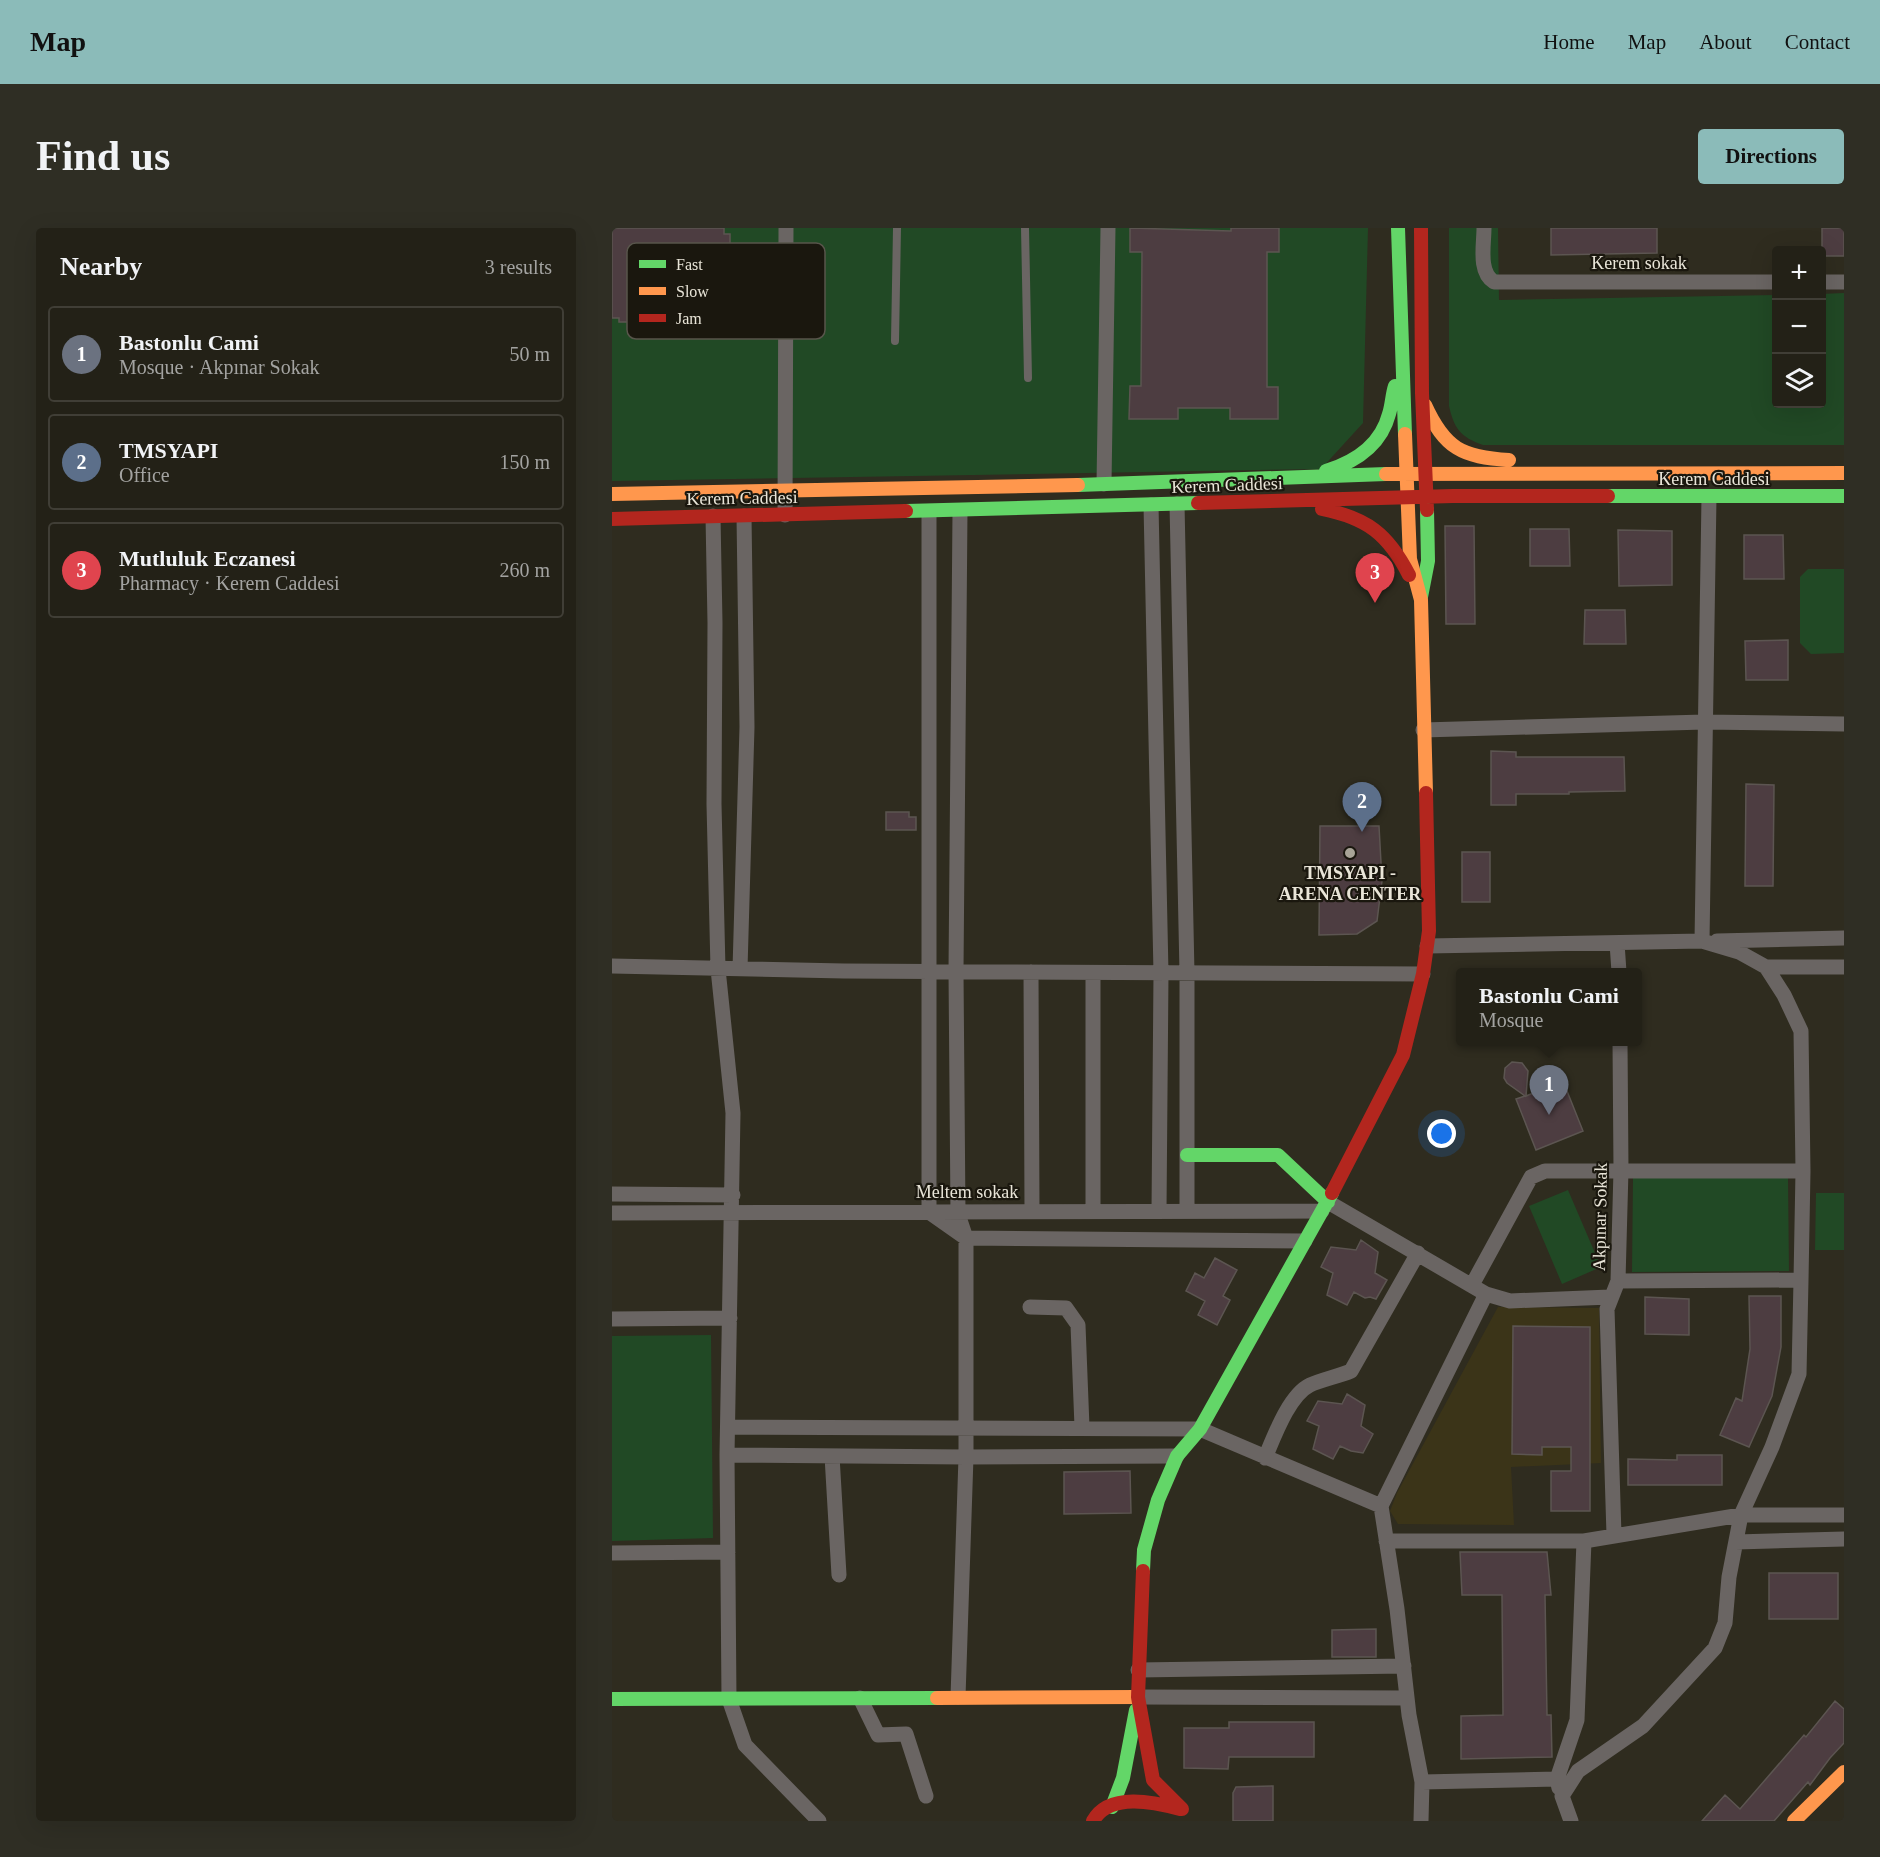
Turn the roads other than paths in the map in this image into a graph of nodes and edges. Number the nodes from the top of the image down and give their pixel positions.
1 (786, 228) edge
2 (897, 228) edge
3 (1025, 228) edge
4 (1108, 228) edge
5 (1398, 228) edge
6 (1421, 228) edge
7 (1484, 228) edge
8 (786, 243) edge
9 (1772, 282) edge
10 (1826, 282) edge
11 (1844, 282) edge
12 (786, 339) edge
13 (895, 341) dead end
14 (1402, 366) junction
15 (1028, 378) dead end
16 (1422, 393) junction
17 (1425, 473) junction
18 (1552, 473) junction
19 (1844, 473) edge
20 (1406, 474) junction
21 (1297, 478) junction
22 (1104, 484) junction
23 (785, 490) junction
24 (612, 494) edge
25 (1844, 496) edge
26 (1426, 497) junction
27 (1709, 497) junction
28 (1407, 498) junction
29 (1285, 501) junction
30 (1177, 504) junction
31 (1151, 505) junction
32 (960, 511) junction
33 (929, 512) junction
34 (785, 515) junction
35 (713, 516) junction
36 (744, 516) junction
37 (612, 519) edge
38 (1420, 600) junction
39 (1704, 722) junction
40 (1844, 724) edge
41 (1423, 730) junction
42 (1844, 938) edge
43 (1702, 941) junction
44 (1617, 943) junction
45 (1427, 946) junction
46 (612, 966) edge
47 (1766, 967) junction
48 (1844, 967) edge
49 (1619, 968) edge
50 (718, 969) junction
51 (740, 969) junction
52 (956, 971) junction
53 (928, 972) junction
54 (1031, 972) junction
55 (1093, 973) junction
56 (1161, 973) junction
57 (1187, 973) junction
58 (1423, 974) junction
59 (1620, 1046) edge
60 (1187, 1155) junction
61 (1621, 1170) junction
62 (1803, 1171) junction
63 (612, 1194) edge
64 (733, 1195) junction
65 (1325, 1207) junction
66 (1032, 1211) junction
67 (1093, 1211) junction
68 (1159, 1211) junction
69 (1187, 1211) junction
70 (929, 1212) junction
71 (612, 1213) edge
72 (733, 1214) junction
73 (958, 1214) junction
74 (966, 1238) junction
75 (1305, 1241) junction
76 (1418, 1253) junction
77 (1802, 1280) junction
78 (1618, 1281) junction
79 (1472, 1285) junction
80 (1486, 1294) junction
81 (1610, 1297) junction
82 (1030, 1307) dead end
83 (730, 1318) junction
84 (612, 1319) edge
85 (728, 1427) junction
86 (965, 1427) junction
87 (1082, 1427) junction
88 (1200, 1429) junction
89 (727, 1455) junction
90 (832, 1456) junction
91 (1177, 1456) junction
92 (966, 1457) junction
93 (1264, 1458) junction
94 (1381, 1506) junction
95 (1741, 1515) junction
96 (1844, 1515) edge
97 (1614, 1535) junction
98 (1844, 1539) edge
99 (1386, 1540) junction
100 (1584, 1541) junction
101 (1736, 1542) junction
102 (728, 1552) junction
103 (612, 1553) edge
104 (839, 1575) dead end
105 (1404, 1666) junction
106 (1138, 1670) junction
107 (958, 1697) junction
108 (1138, 1697) junction
109 (860, 1698) junction
110 (1407, 1698) junction
111 (612, 1699) edge
112 (729, 1699) junction
113 (1844, 1772) edge
114 (1557, 1779) junction
115 (1422, 1782) junction
116 (926, 1796) dead end
117 (1562, 1796) junction
118 (1112, 1807) junction
119 (1185, 1815) edge
120 (819, 1821) edge
121 (1093, 1821) edge
122 (1421, 1821) edge
123 (1571, 1821) edge
124 (1794, 1821) edge

1 - 8 street
2 - 13 lane
3 - 15 lane
4 - 22 street
5 - 14 street
6 - 16 street
7 - 9 street, Kerem sokak
10 - 11 street
12 - 23 street
14 - 20 street
14 - 21 street
16 - 17 street
16 - 18 street
17 - 18 street, Kerem Caddesi
17 - 20 street, Kerem Caddesi
17 - 26 street
18 - 19 street, Kerem Caddesi
20 - 21 street, Kerem Caddesi
20 - 28 street
21 - 22 street, Kerem Caddesi
22 - 23 street, Kerem Caddesi
23 - 24 street, Kerem Caddesi
23 - 34 street
25 - 27 street, Kerem Caddesi
26 - 27 street, Kerem Caddesi
26 - 28 street, Kerem Caddesi
26 - 38 street
27 - 39 street
28 - 29 street, Kerem Caddesi
28 - 38 street
29 - 30 street, Kerem Caddesi
29 - 38 street
30 - 31 street, Kerem Caddesi
30 - 57 street
31 - 32 street, Kerem Caddesi
31 - 56 street
32 - 33 street, Kerem Caddesi
32 - 52 street
33 - 34 street, Kerem Caddesi
33 - 53 street
34 - 36 street, Kerem Caddesi
35 - 36 street, Kerem Caddesi
35 - 37 street, Kerem Caddesi
35 - 50 street
36 - 51 street
38 - 41 street
39 - 40 street
39 - 41 street
39 - 43 street
41 - 45 street
42 - 43 street
43 - 44 street
43 - 47 street
44 - 45 street
44 - 49 street
45 - 58 street
46 - 50 street
47 - 48 street
47 - 62 street
50 - 51 street
50 - 64 street
51 - 53 street
52 - 53 street
52 - 54 street
52 - 73 street
53 - 70 street
54 - 55 street
54 - 66 street
55 - 56 street
55 - 67 street
56 - 57 street
56 - 68 street
57 - 58 street
57 - 60 street
58 - 65 street
59 - 61 street, Akpınar Sokak
60 - 65 street
60 - 69 street
61 - 62 street
61 - 78 street, Akpınar Sokak
61 - 79 street
62 - 77 street
63 - 64 street
64 - 72 street
65 - 69 street, Meltem sokak
65 - 75 street
65 - 76 street
66 - 67 street, Meltem sokak
66 - 73 street, Meltem sokak
67 - 68 street, Meltem sokak
68 - 69 street, Meltem sokak
70 - 72 street, Meltem sokak
70 - 73 street, Meltem sokak
70 - 74 street
71 - 72 street, Meltem sokak
72 - 83 street
73 - 74 street
74 - 75 street
74 - 86 street
75 - 88 street
76 - 79 street
76 - 93 street
77 - 78 street
77 - 95 street
78 - 81 street, Akpınar Sokak
79 - 80 street
80 - 81 street
80 - 94 street
81 - 97 street, Akpınar Sokak
82 - 87 street
83 - 84 street
83 - 85 street
85 - 86 street
85 - 89 street
86 - 87 street
86 - 92 street
87 - 88 street
88 - 91 street
88 - 93 street
89 - 90 street
89 - 102 street
90 - 92 street
90 - 104 street
91 - 92 street
91 - 106 street
92 - 107 street
93 - 94 street
94 - 99 street
95 - 96 street
95 - 97 street
95 - 101 street
97 - 100 street
98 - 101 street
99 - 100 street
99 - 105 street
100 - 114 street
101 - 117 street
102 - 103 street
102 - 112 street
105 - 106 street
105 - 110 street
106 - 108 street
107 - 108 street
107 - 109 street
108 - 110 street
108 - 118 street
108 - 119 street
109 - 112 street
109 - 116 street
110 - 115 street
111 - 112 street
112 - 120 street
113 - 124 street
114 - 115 street
114 - 117 street
115 - 122 street
117 - 123 street
118 - 119 street
118 - 121 street

